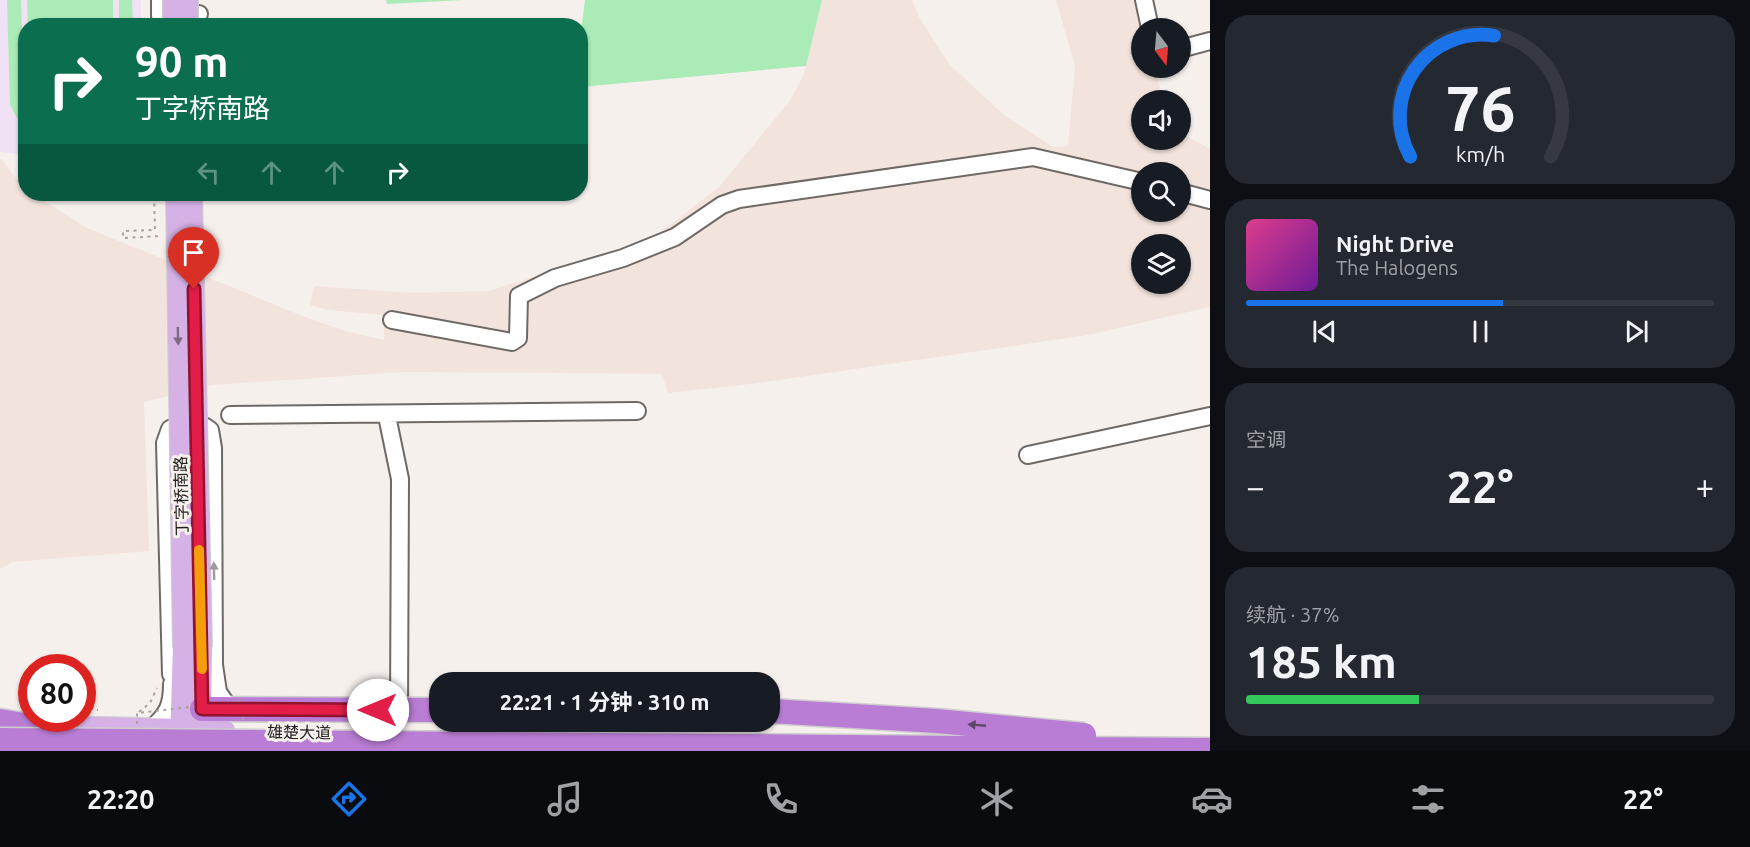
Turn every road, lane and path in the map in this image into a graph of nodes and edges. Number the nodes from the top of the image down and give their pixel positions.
1 (160, 0) edge
2 (173, 0) edge
3 (1143, 0) edge
4 (195, 13) edge
5 (173, 18) edge
6 (1148, 18) edge
7 (1210, 41) edge
8 (1191, 46) edge
9 (1131, 179) edge
10 (1191, 195) edge
11 (1210, 200) edge
12 (154, 201) edge
13 (176, 201) edge
14 (192, 201) edge
15 (162, 236) dead end
16 (392, 320) dead end
17 (636, 411) dead end
18 (230, 415) dead end
19 (387, 416) junction
20 (1210, 416) edge
21 (1028, 455) dead end
22 (192, 647) junction
23 (214, 665) junction
24 (158, 685) dead end
25 (192, 698) junction
26 (238, 707) junction
27 (96, 709) edge
28 (104, 710) dead end
29 (399, 710) junction
30 (429, 710) edge
31 (780, 712) edge
32 (137, 713) junction
33 (0, 721) edge
34 (18, 724) edge
35 (0, 725) edge
36 (18, 726) edge
37 (96, 728) edge
38 (180, 729) junction
39 (145, 730) junction
40 (0, 740) edge
41 (1138, 748) junction
42 (1210, 749) edge
43 (180, 751) edge
44 (201, 751) edge

1 - 4 street
2 - 5 main road, bridge
3 - 6 street
7 - 8 street
9 - 16 street
10 - 11 street
12 - 15 path
13 -> 22 main road, 丁字桥南路, bridge
14 - 22 main road, 丁字桥南路, bridge
17 - 19 street
18 - 19 street
19 - 29 street
20 - 21 street
22 - 25 main road, 丁字桥南路
23 - 25 street
23 -> 25 street
23 - 26 street
24 - 32 path
25 - 26 highway
25 - 38 main road, 雄楚大道
25 - 38 main road
25 - 39 street
25 - 42 main road, 雄楚大道
25 - 44 main road
26 - 29 highway
26 - 32 path, bridge
27 - 28 path
29 - 30 highway
41 -> 31 highway, bridge
32 - 39 path, bridge
33 - 34 highway
35 - 36 main road, 雄楚大道
37 - 39 main road, 雄楚大道
38 - 39 main road, 雄楚大道
38 - 43 main road
40 - 41 highway, bridge
41 - 42 highway, bridge

